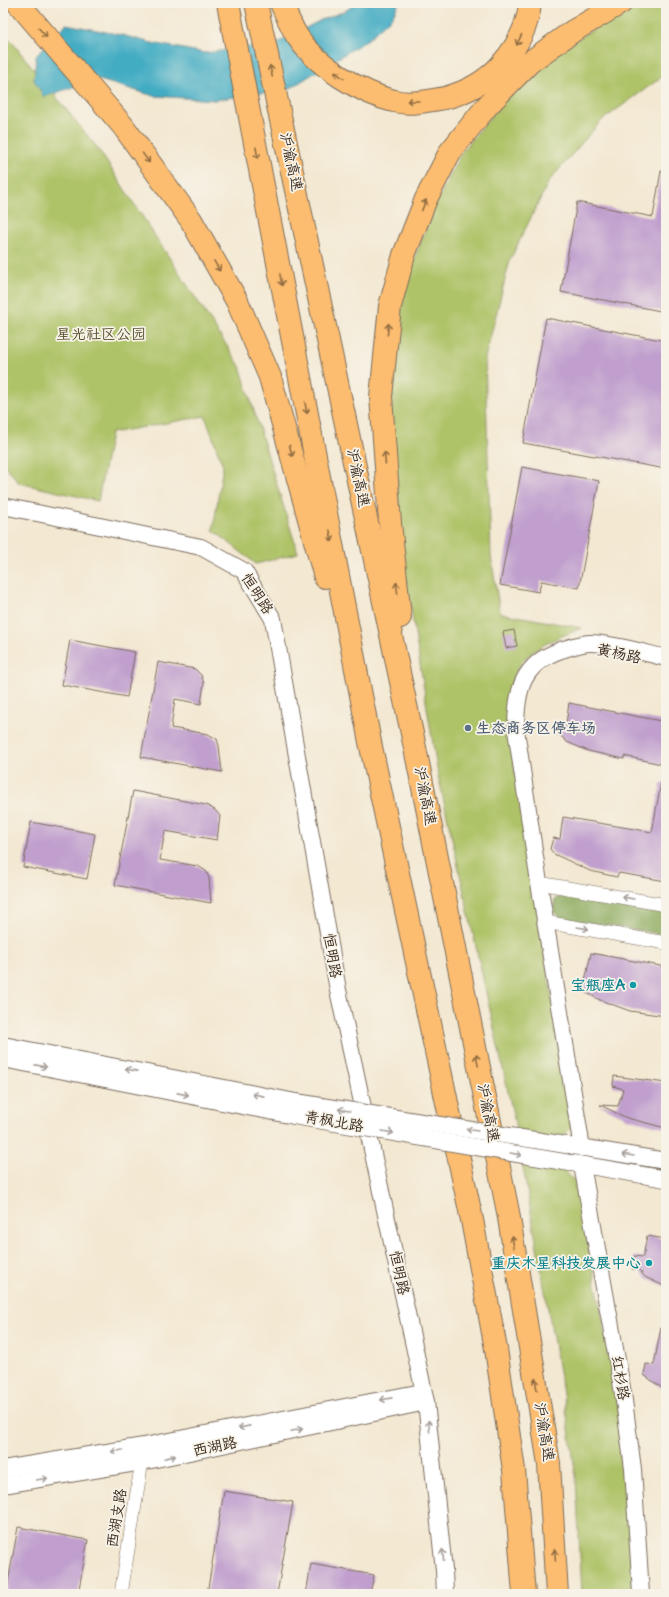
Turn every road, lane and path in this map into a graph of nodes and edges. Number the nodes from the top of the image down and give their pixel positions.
1 (18, 3) edge
2 (256, 3) edge
3 (281, 3) edge
4 (530, 3) edge
5 (621, 3) edge
6 (229, 5) edge
7 (3, 506) edge
8 (572, 646) junction
9 (666, 658) edge
10 (666, 664) edge
11 (413, 738) junction
12 (370, 742) junction
13 (539, 883) junction
14 (666, 905) edge
15 (545, 922) junction
16 (666, 942) edge
17 (3, 1045) edge
18 (3, 1059) edge
19 (295, 1109) junction
20 (582, 1148) junction
21 (666, 1161) edge
22 (576, 1164) junction
23 (666, 1179) edge
24 (425, 1397) junction
25 (144, 1446) junction
26 (142, 1462) junction
27 (3, 1469) edge
28 (3, 1485) edge
29 (121, 1594) edge
30 (444, 1594) edge
31 (524, 1594) edge
32 (557, 1594) edge
33 (641, 1594) edge

1 -> 12 highway
11 -> 2 highway, 沪渝高速
4 -> 3 highway
11 -> 5 highway
6 -> 12 highway, 沪渝高速
7 - 24 street, 恒明路
8 - 9 street
8 - 10 street, 黄杨路
8 - 13 street
32 -> 11 highway, 沪渝高速
12 - 31 highway, 沪渝高速
14 -> 13 street
13 - 15 street
15 -> 16 street
15 - 20 street
19 -> 17 street, 青枫北路
18 -> 19 street, 青枫北路
20 -> 19 street, 青枫北路, bridge
19 -> 22 street, 青枫北路, bridge
21 -> 20 street, 青枫北路
22 - 23 street, 青枫北路
22 - 33 street, 红杉路
24 -> 25 street, 西湖路
26 -> 24 street, 西湖路
30 -> 24 street, 恒明路
25 - 26 street, 西湖支路
25 -> 27 street, 西湖路
28 -> 26 street, 西湖路
26 - 29 street, 西湖支路

